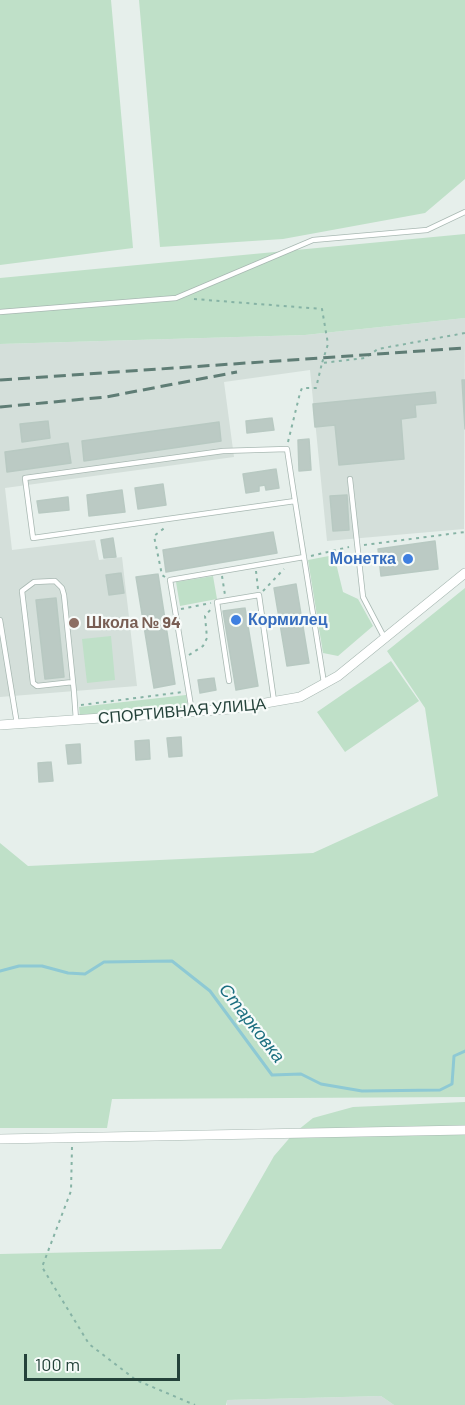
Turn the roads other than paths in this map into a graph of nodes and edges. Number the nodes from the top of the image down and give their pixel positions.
1 (465, 212) edge
2 (0, 312) edge
3 (350, 479) dead end
4 (295, 501) junction
5 (304, 557) junction
6 (465, 573) edge
7 (0, 620) edge
8 (385, 639) junction
9 (1, 647) edge
10 (229, 681) dead end
11 (73, 682) junction
12 (324, 685) junction
13 (274, 704) junction
14 (192, 712) junction
15 (76, 720) junction
16 (17, 724) junction
17 (0, 725) edge
18 (465, 1130) edge
19 (0, 1139) edge

1 - 2 lane
3 - 8 lane
4 - 4 lane
4 - 5 lane
5 - 12 lane
5 - 14 lane
6 - 8 street, СПОРТИВНАЯ УЛИЦА
7 - 9 lane
8 - 12 street, СПОРТИВНАЯ УЛИЦА
9 - 16 lane
10 - 13 lane
11 - 11 lane
11 - 15 lane
12 - 13 street, СПОРТИВНАЯ УЛИЦА
13 - 14 street, СПОРТИВНАЯ УЛИЦА
14 - 15 street, СПОРТИВНАЯ УЛИЦА
15 - 16 street, СПОРТИВНАЯ УЛИЦА
16 - 17 street, СПОРТИВНАЯ УЛИЦА
18 - 19 street

